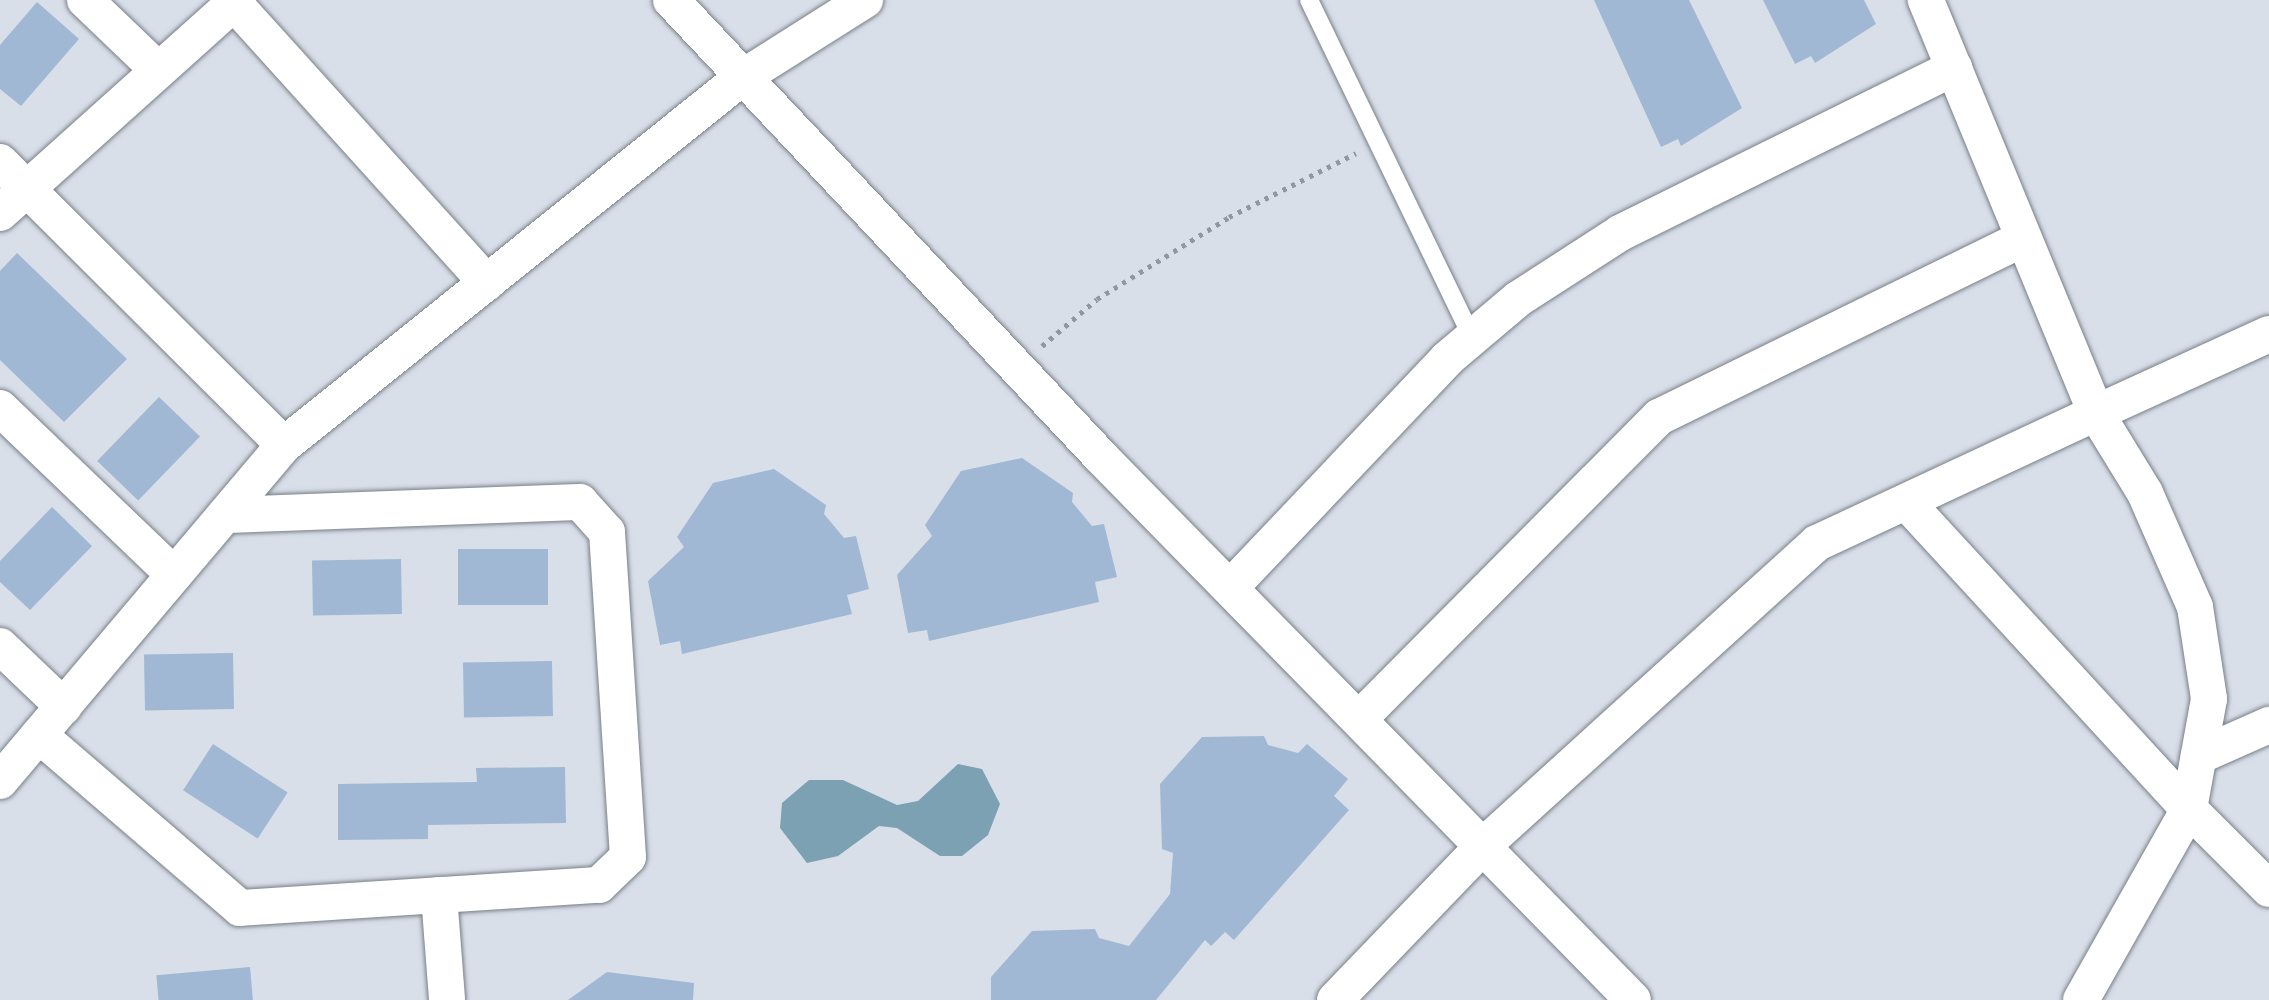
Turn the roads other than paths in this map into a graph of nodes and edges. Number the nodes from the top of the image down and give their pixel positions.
1 (85, 0) edge
2 (671, 0) edge
3 (865, 0) edge
4 (1309, 0) edge
5 (1926, 0) edge
6 (235, 2) edge
7 (1954, 68) junction
8 (158, 70) junction
9 (740, 79) junction
10 (0, 162) edge
11 (27, 186) junction
12 (0, 213) edge
13 (2022, 239) junction
14 (487, 283) junction
15 (2269, 334) edge
16 (1471, 335) junction
17 (0, 408) edge
18 (2096, 413) junction
19 (284, 445) junction
20 (1909, 505) junction
21 (225, 515) junction
22 (174, 575) junction
23 (1230, 588) junction
24 (0, 646) edge
25 (64, 707) junction
26 (1359, 719) junction
27 (2269, 725) edge
28 (39, 735) junction
29 (2199, 756) junction
30 (0, 781) edge
31 (2189, 809) junction
32 (1485, 844) junction
33 (2269, 889) edge
34 (439, 895) junction
35 (2098, 994) edge
36 (447, 1000) edge
37 (1335, 1000) edge
38 (1633, 1000) edge

1 - 8 street
2 - 9 street
3 - 9 street
4 - 16 lane
5 - 7 street
6 - 8 street
6 - 14 street
7 - 13 street
7 - 16 street
8 - 11 street
9 - 14 street
9 - 23 street
10 - 11 street
11 - 12 street
11 - 19 street
13 - 18 street
13 - 26 street
14 - 19 street
15 - 18 street
16 - 23 street
17 - 22 street
18 - 20 street
18 - 29 street
19 - 21 street
20 - 31 street
20 - 32 street
21 - 22 street
21 - 34 street
22 - 25 street
23 - 26 street
24 - 25 street
25 - 28 street
26 - 32 street
27 - 29 street
28 - 30 street
28 - 34 street
29 - 31 street
31 - 33 street
31 - 35 street
32 - 37 street
32 - 38 street
34 - 36 street

